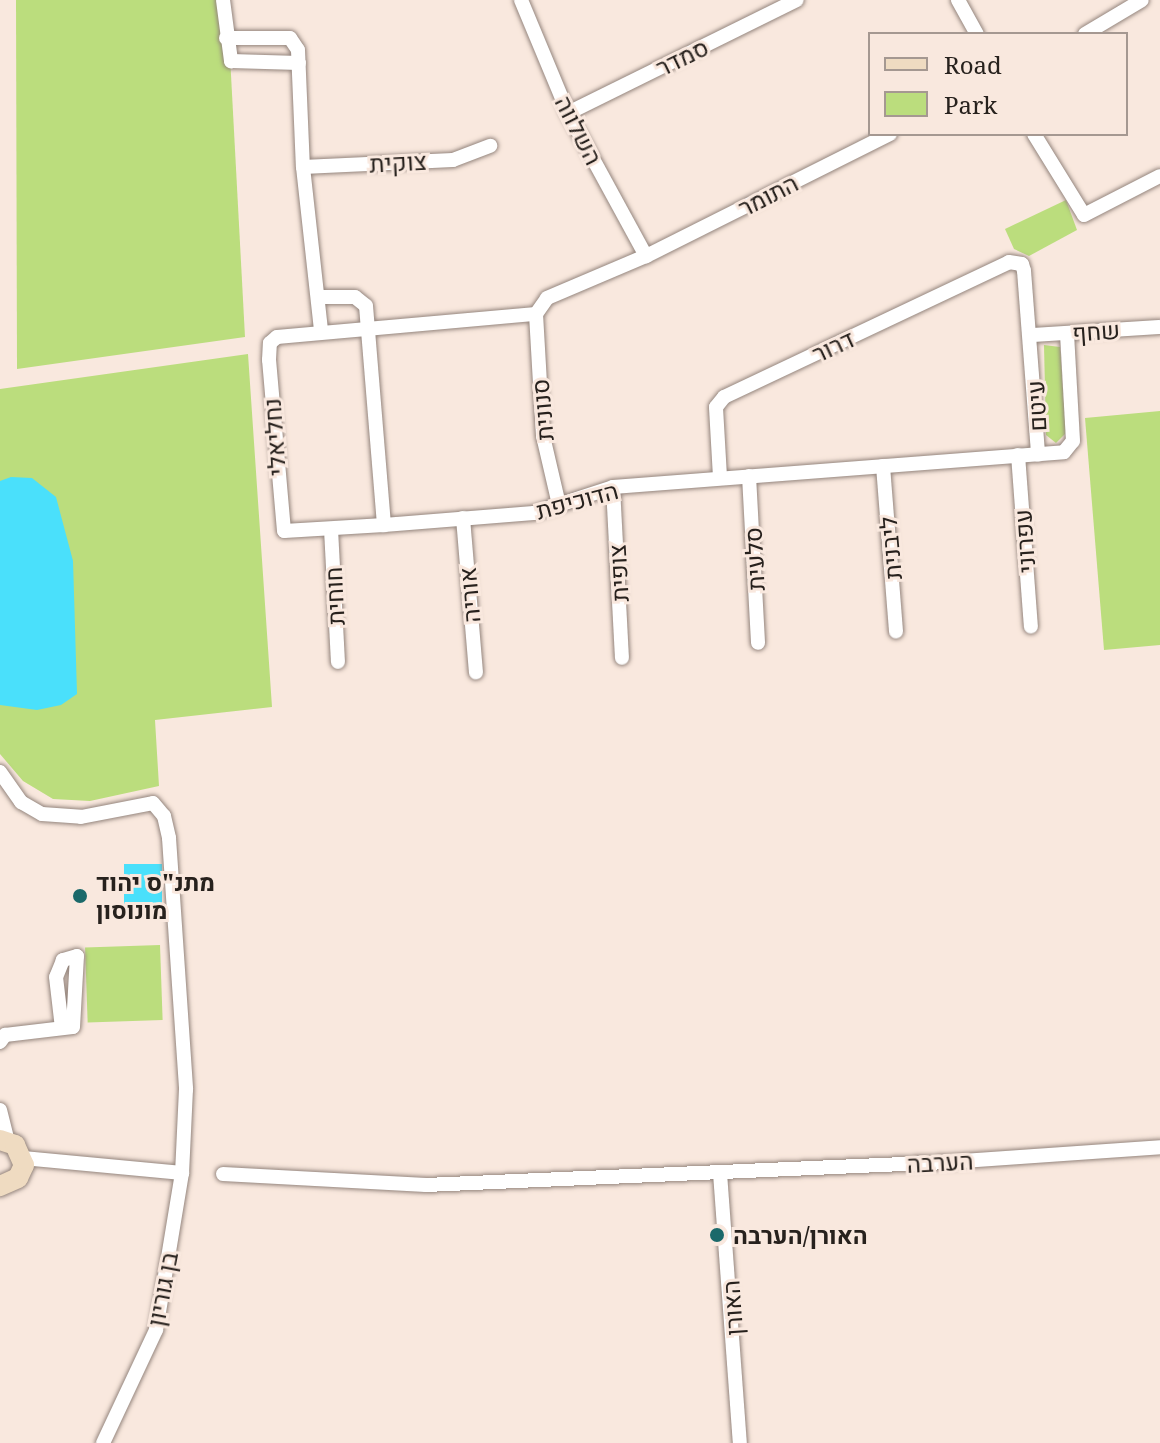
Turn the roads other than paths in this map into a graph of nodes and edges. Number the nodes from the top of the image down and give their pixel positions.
1 (223, 0) edge
2 (521, 0) edge
3 (797, 0) edge
4 (958, 0) edge
5 (1142, 0) edge
6 (976, 32) edge
7 (1088, 32) edge
8 (226, 38) junction
9 (299, 63) junction
10 (568, 113) junction
11 (886, 136) edge
12 (1035, 136) edge
13 (490, 146) dead end
14 (303, 167) junction
15 (1160, 176) edge
16 (646, 256) junction
17 (1017, 262) joint
18 (320, 297) junction
19 (536, 314) junction
20 (1160, 327) edge
21 (367, 328) junction
22 (321, 330) junction
23 (1067, 333) junction
24 (1032, 335) junction
25 (1038, 454) junction
26 (1018, 455) junction
27 (883, 466) junction
28 (749, 476) junction
29 (720, 477) junction
30 (613, 487) junction
31 (559, 505) junction
32 (463, 518) junction
33 (384, 525) junction
34 (331, 529) junction
35 (284, 531) joint
36 (1031, 627) dead end
37 (896, 631) dead end
38 (758, 643) dead end
39 (622, 658) dead end
40 (338, 662) dead end
41 (476, 672) dead end
42 (0, 772) edge
43 (68, 1028) dead end
44 (0, 1042) edge
45 (0, 1110) edge
46 (4, 1140) edge
47 (1160, 1147) edge
48 (23, 1158) junction
49 (182, 1173) junction
50 (720, 1173) junction
51 (223, 1174) dead end
52 (0, 1186) edge
53 (103, 1443) edge
54 (740, 1443) edge

1 - 8 street
2 - 10 street, השלווה
3 - 10 street, סמדר
4 - 6 street
5 - 7 street
8 - 9 street
8 - 9 street
9 - 14 street
10 - 16 street, השלווה
11 - 16 street, התומר
12 - 15 street
13 - 14 street, צוקית
14 - 18 street
16 - 19 street, התומר
17 - 24 street, עיטם
17 - 29 street, דרור
18 - 21 street
18 - 22 street
19 - 21 street
19 - 31 street, סנונית
20 - 23 street, שחף
21 - 22 street
21 - 33 street
22 - 35 street, נחליאלי
23 - 24 street, שחף
23 - 25 street, עיטם
24 - 25 street, עיטם
25 - 26 street, הדוכיפת
26 - 27 street, הדוכיפת
26 - 36 street, עפרוני
27 - 28 street, הדוכיפת
27 - 37 street, ליבנית
28 - 29 street, הדוכיפת
28 - 38 street, סלעית
29 - 30 street, הדוכיפת
30 - 31 street, הדוכיפת
30 - 39 street, צופית
31 - 32 street, הדוכיפת
32 - 33 street, הדוכיפת
32 - 41 street, אוריה
33 - 34 street, הדוכיפת
34 - 35 street, הדוכיפת
34 - 40 street, חוחית
42 - 49 street, בן גוריון
43 - 44 street
45 - 46 street
46 - 48 street
47 - 50 street, הערבה
48 - 49 street
48 - 52 street
49 - 53 street, בן גוריון
50 - 51 street, הערבה
50 - 54 street, האורן

